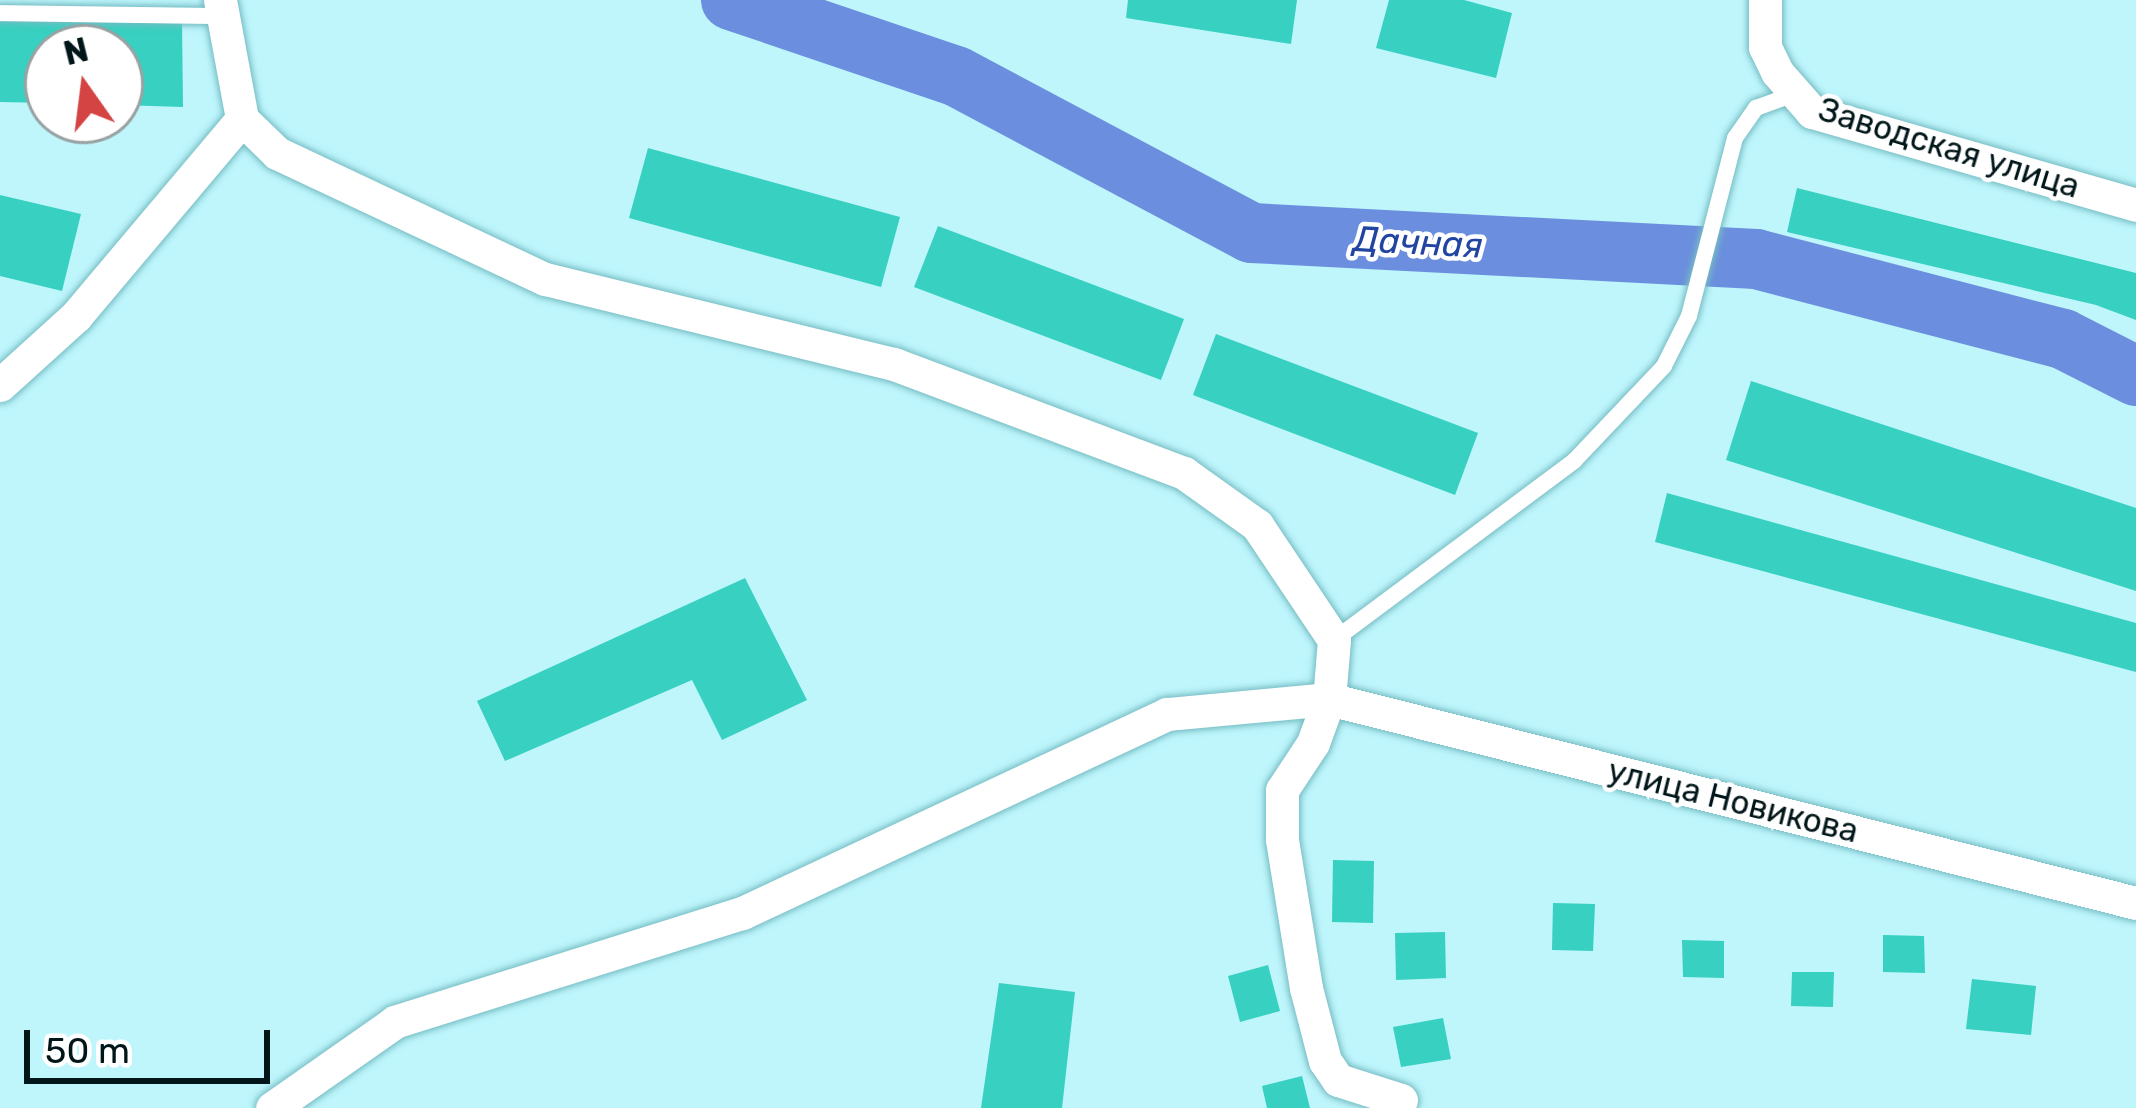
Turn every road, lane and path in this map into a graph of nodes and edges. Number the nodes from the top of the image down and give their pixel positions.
1 (1766, 0) edge
2 (222, 8) edge
3 (0, 13) edge
4 (1794, 94) junction
5 (242, 119) junction
6 (2136, 205) edge
7 (0, 385) edge
8 (1334, 640) junction
9 (1329, 699) junction
10 (2136, 903) edge
11 (1401, 1100) dead end
12 (272, 1108) edge

1 - 4 street, Заводская улица
2 - 3 lane
2 - 5 street
4 - 6 street, Заводская улица
4 - 8 lane
5 - 7 street
5 - 8 street
8 - 9 street
9 - 10 street, улица Новикова
9 - 11 street
9 - 12 street, улица Новикова

